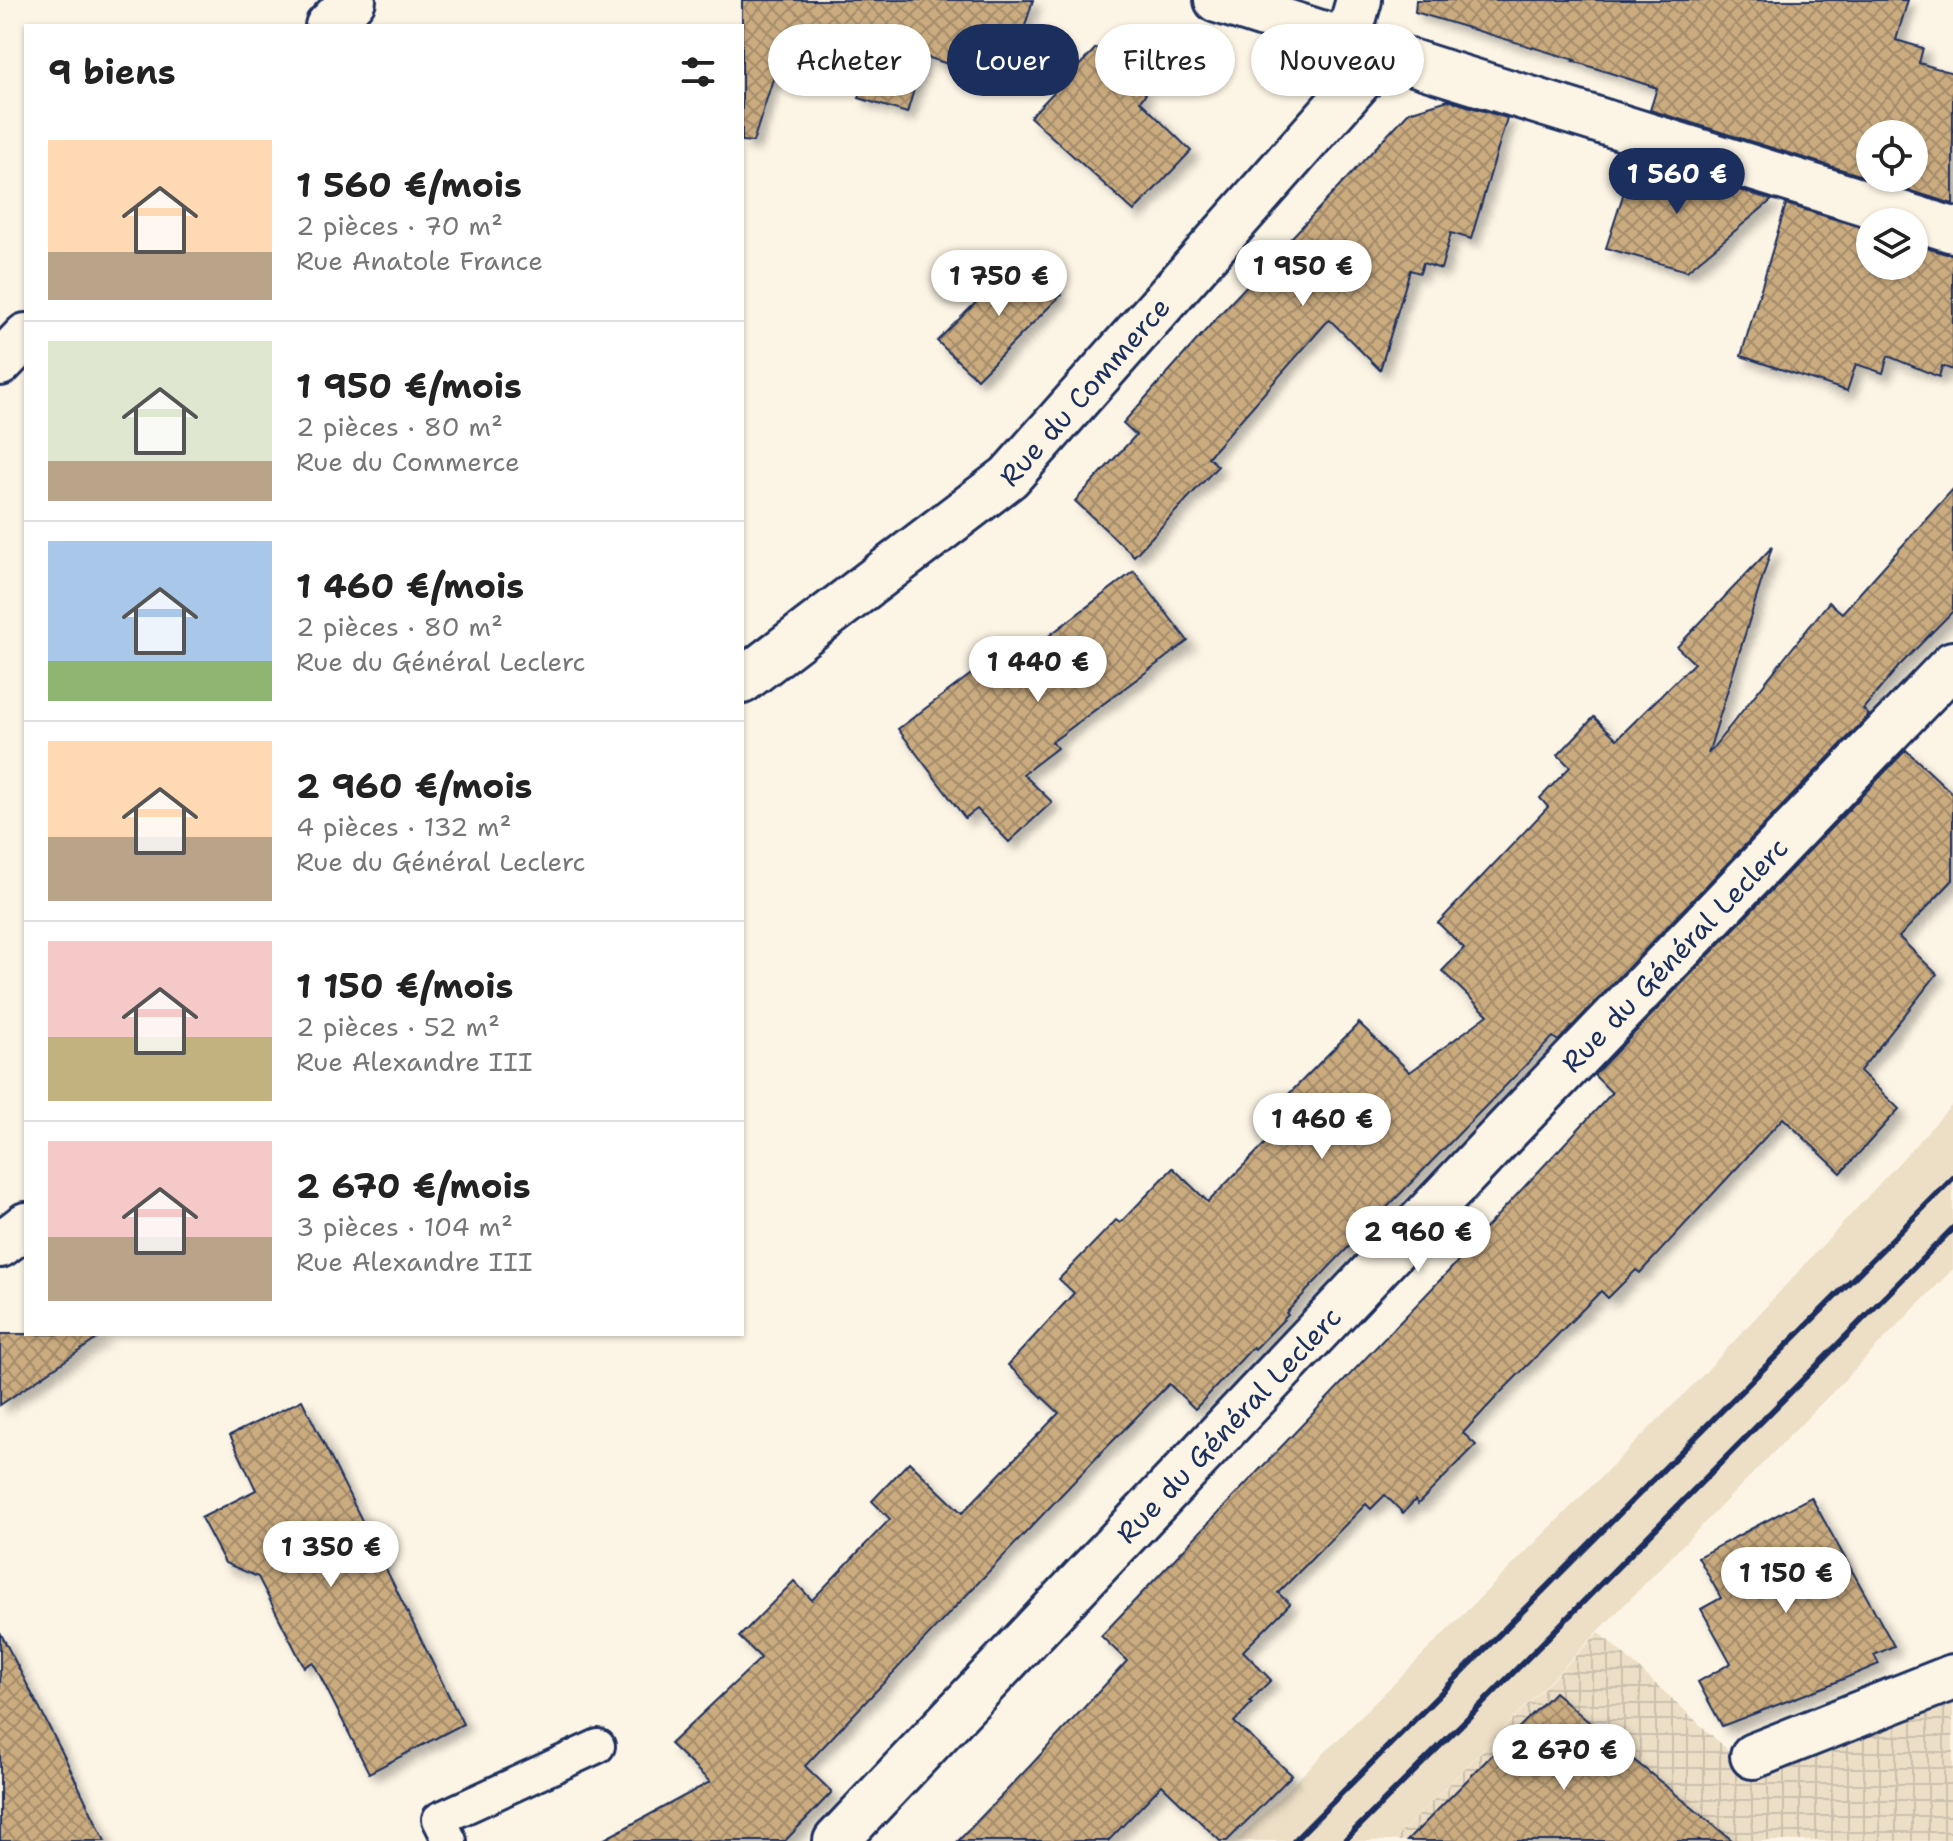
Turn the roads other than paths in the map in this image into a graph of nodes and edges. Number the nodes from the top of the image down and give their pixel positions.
1 (353, 0) edge
2 (1217, 0) edge
3 (1359, 0) edge
4 (330, 24) edge
5 (1291, 24) edge
6 (1362, 24) edge
7 (1424, 66) edge
8 (1325, 96) edge
9 (1953, 230) edge
10 (24, 338) edge
11 (0, 363) edge
12 (1953, 664) edge
13 (744, 679) edge
14 (24, 1227) edge
15 (0, 1245) edge
16 (1953, 1677) edge
17 (598, 1746) dead end
18 (1753, 1756) dead end
19 (450, 1841) edge
20 (836, 1841) edge

1 - 4 street
2 - 5 street
3 - 6 street
7 - 9 street
8 - 13 street, Rue du Commerce
10 - 11 street
12 - 20 street, Rue du Général Leclerc
14 - 15 street
16 - 18 street
17 - 19 lane

